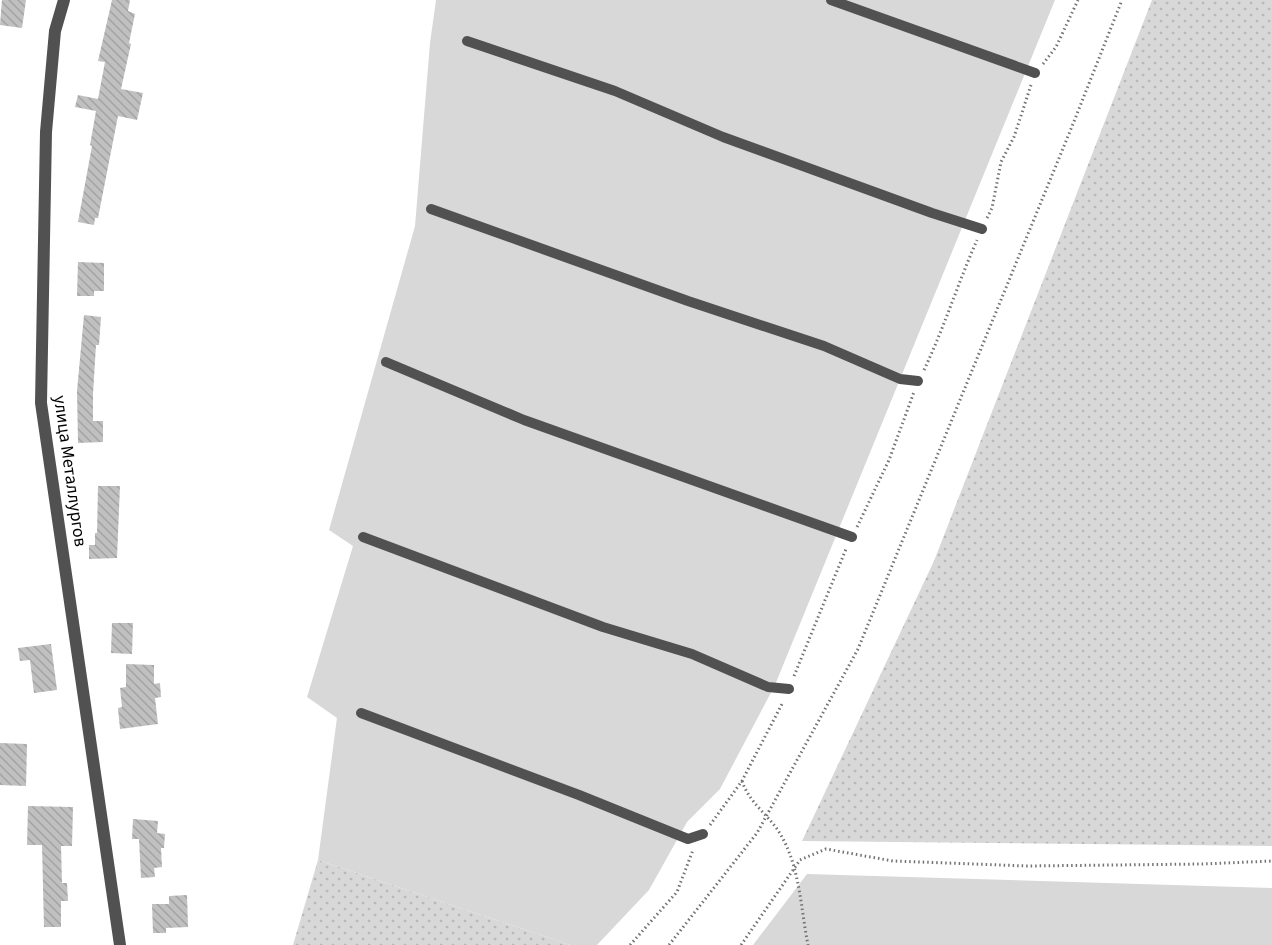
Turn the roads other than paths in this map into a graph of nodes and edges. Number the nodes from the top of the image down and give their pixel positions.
1 (64, 0) edge
2 (831, 0) edge
3 (467, 41) dead end
4 (1035, 73) road end
5 (431, 209) dead end
6 (982, 229) road end
7 (386, 362) dead end
8 (918, 381) road end
9 (363, 537) dead end
10 (852, 537) road end
11 (789, 689) road end
12 (361, 713) dead end
13 (704, 834) road end
14 (120, 945) edge

1 - 14 street, улица Металлургов
2 - 4 lane
3 - 6 lane
5 - 8 lane
7 - 10 lane
9 - 11 lane
12 - 13 lane

